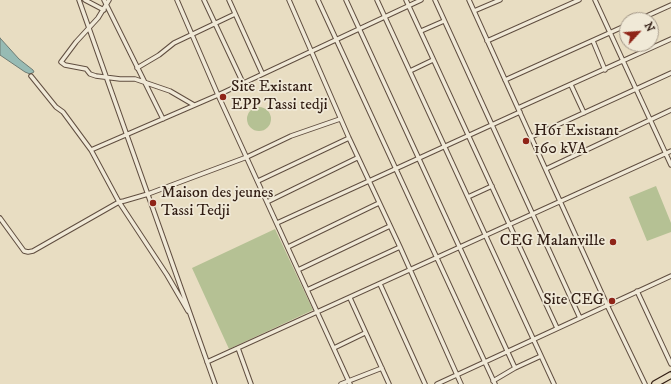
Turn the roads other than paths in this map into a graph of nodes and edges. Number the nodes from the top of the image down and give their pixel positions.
1 (79, 0) edge
2 (85, 0) edge
3 (109, 0) edge
4 (177, 0) edge
5 (204, 0) edge
6 (229, 0) edge
7 (289, 0) edge
8 (318, 0) edge
9 (346, 0) edge
10 (377, 0) edge
11 (406, 0) edge
12 (421, 0) edge
13 (435, 0) edge
14 (469, 0) edge
15 (500, 0) edge
16 (579, 0) edge
17 (595, 0) edge
18 (105, 2) edge
19 (671, 5) edge
20 (409, 6) junction
21 (104, 10) junction
22 (474, 11) junction
23 (656, 12) edge
24 (235, 14) junction
25 (385, 17) junction
26 (444, 21) junction
27 (215, 23) junction
28 (89, 28) junction
29 (359, 28) junction
30 (619, 29) edge
31 (421, 31) junction
32 (610, 33) junction
33 (192, 34) junction
34 (336, 39) junction
35 (671, 39) edge
36 (487, 41) junction
37 (593, 41) junction
38 (310, 51) junction
39 (433, 60) junction
40 (623, 61) junction
41 (137, 68) junction
42 (605, 70) junction
43 (410, 72) junction
44 (262, 73) junction
45 (671, 73) edge
46 (31, 76) dead end
47 (107, 77) junction
48 (505, 80) junction
49 (145, 82) junction
50 (242, 83) junction
51 (571, 85) junction
52 (636, 89) junction
53 (218, 94) junction
54 (194, 105) junction
55 (519, 110) junction
56 (671, 110) edge
57 (584, 113) junction
58 (163, 119) junction
59 (340, 119) junction
60 (650, 120) junction
61 (492, 125) junction
62 (127, 135) junction
63 (469, 135) junction
64 (531, 137) junction
65 (348, 138) junction
66 (444, 146) junction
67 (91, 150) junction
68 (671, 151) edge
69 (666, 153) junction
70 (247, 157) junction
71 (358, 158) junction
72 (419, 158) junction
73 (671, 165) edge
74 (395, 168) junction
75 (546, 169) junction
76 (258, 181) junction
77 (368, 181) junction
78 (492, 186) junction
79 (148, 194) junction
80 (468, 197) junction
81 (561, 201) junction
82 (119, 202) junction
83 (268, 202) junction
84 (380, 204) junction
85 (533, 214) junction
86 (0, 218) edge
87 (277, 223) junction
88 (510, 225) junction
89 (390, 226) junction
90 (485, 236) junction
91 (288, 247) junction
92 (400, 247) junction
93 (460, 248) junction
94 (437, 258) junction
95 (298, 270) junction
96 (411, 270) junction
97 (671, 276) edge
98 (380, 284) junction
99 (307, 290) junction
100 (637, 291) junction
101 (350, 298) junction
102 (607, 305) junction
103 (318, 313) junction
104 (192, 318) junction
105 (580, 318) junction
106 (557, 328) junction
107 (365, 333) junction
108 (533, 339) junction
109 (238, 348) junction
110 (334, 348) junction
111 (508, 351) junction
112 (541, 356) junction
113 (208, 362) junction
114 (484, 362) junction
115 (671, 364) edge
116 (382, 368) junction
117 (515, 368) junction
118 (457, 375) junction
119 (671, 375) edge
120 (349, 382) edge
121 (494, 383) edge
122 (215, 384) edge
123 (251, 384) edge
124 (341, 384) edge
125 (389, 384) edge
126 (425, 384) edge
127 (436, 384) edge
128 (461, 384) edge
129 (554, 384) edge
130 (645, 384) edge
131 (655, 384) edge

1 - 28 street
2 - 21 street
3 - 18 street
4 - 33 street
5 - 27 street
6 - 24 street
7 - 38 street
8 - 34 street
9 - 29 street
10 - 25 street
11 - 20 street
12 - 20 street
13 - 26 street
14 - 22 street
15 - 22 street
16 - 36 street
17 - 32 street
18 - 21 street
18 - 41 street
19 - 23 street
20 - 25 street
20 - 31 street
21 - 28 street
22 - 36 street
24 - 27 street
24 - 44 street
25 - 29 street
25 - 43 street
26 - 31 street
26 - 61 street
27 - 33 street
27 - 50 street
28 - 47 street
28 - 47 street
29 - 34 street
29 - 72 street
30 - 32 street
31 - 39 street
32 - 37 street
32 - 40 street
33 - 41 street
33 - 53 street
34 - 38 street
34 - 74 street
35 - 40 street
36 - 48 street
37 - 42 street
37 - 48 street
38 - 44 street
38 - 59 street
39 - 43 street
39 - 63 street
40 - 42 street
40 - 52 street
41 - 49 street
42 - 51 street
43 - 66 street
44 - 50 street
45 - 52 street
46 - 67 street
47 - 49 street
47 - 62 street
48 - 55 street
49 - 54 street
49 - 58 street
50 - 53 street
51 - 55 street
51 - 57 street
52 - 57 street
52 - 60 street
53 - 54 street
53 - 70 street
54 - 58 street
55 - 61 street
55 - 64 street
56 - 60 street
57 - 64 street
58 - 62 street
59 - 65 street
59 - 70 street
60 - 69 street
60 - 75 street
61 - 63 street
61 - 85 street
62 - 67 street
62 - 79 street
63 - 66 street
63 - 78 street
64 - 75 street
65 - 71 street
65 - 76 street
66 - 72 street
66 - 80 street
67 - 82 street
68 - 69 street
69 - 73 street
69 - 81 street
70 - 76 street
70 - 79 street
71 - 77 street
71 - 83 street
72 - 74 street
72 - 93 street
74 - 77 street
74 - 94 street
75 - 81 street
76 - 83 street
77 - 84 street
77 - 87 street
78 - 80 street
78 - 88 street
79 - 82 street
79 - 104 street
80 - 90 street
81 - 85 street
81 - 102 street
82 - 86 street
82 - 104 street
83 - 87 street
84 - 89 street
84 - 91 street
85 - 88 street
85 - 105 street
87 - 91 street
88 - 90 street
88 - 106 street
89 - 92 street
89 - 95 street
90 - 93 street
90 - 108 street
91 - 95 street
92 - 96 street
92 - 99 street
93 - 94 street
93 - 111 street
94 - 96 street
94 - 114 street
95 - 99 street
96 - 98 street
96 - 118 street
97 - 100 street
98 - 101 street
98 - 126 street
99 - 103 street
100 - 102 street
100 - 115 street
101 - 103 street
101 - 107 street
102 - 105 street
102 - 130 street
103 - 109 street
103 - 110 street
104 - 113 street
105 - 106 street
106 - 108 street
107 - 110 street
107 - 116 street
108 - 111 street
108 - 112 street
109 - 113 street
109 - 123 street
110 - 120 street
111 - 114 street
111 - 117 street
112 - 117 street
112 - 129 street
113 - 122 street
114 - 118 street
114 - 121 street
116 - 120 street
116 - 125 street
117 - 121 street
118 - 127 street
118 - 128 street
119 - 131 main road
120 - 124 street

